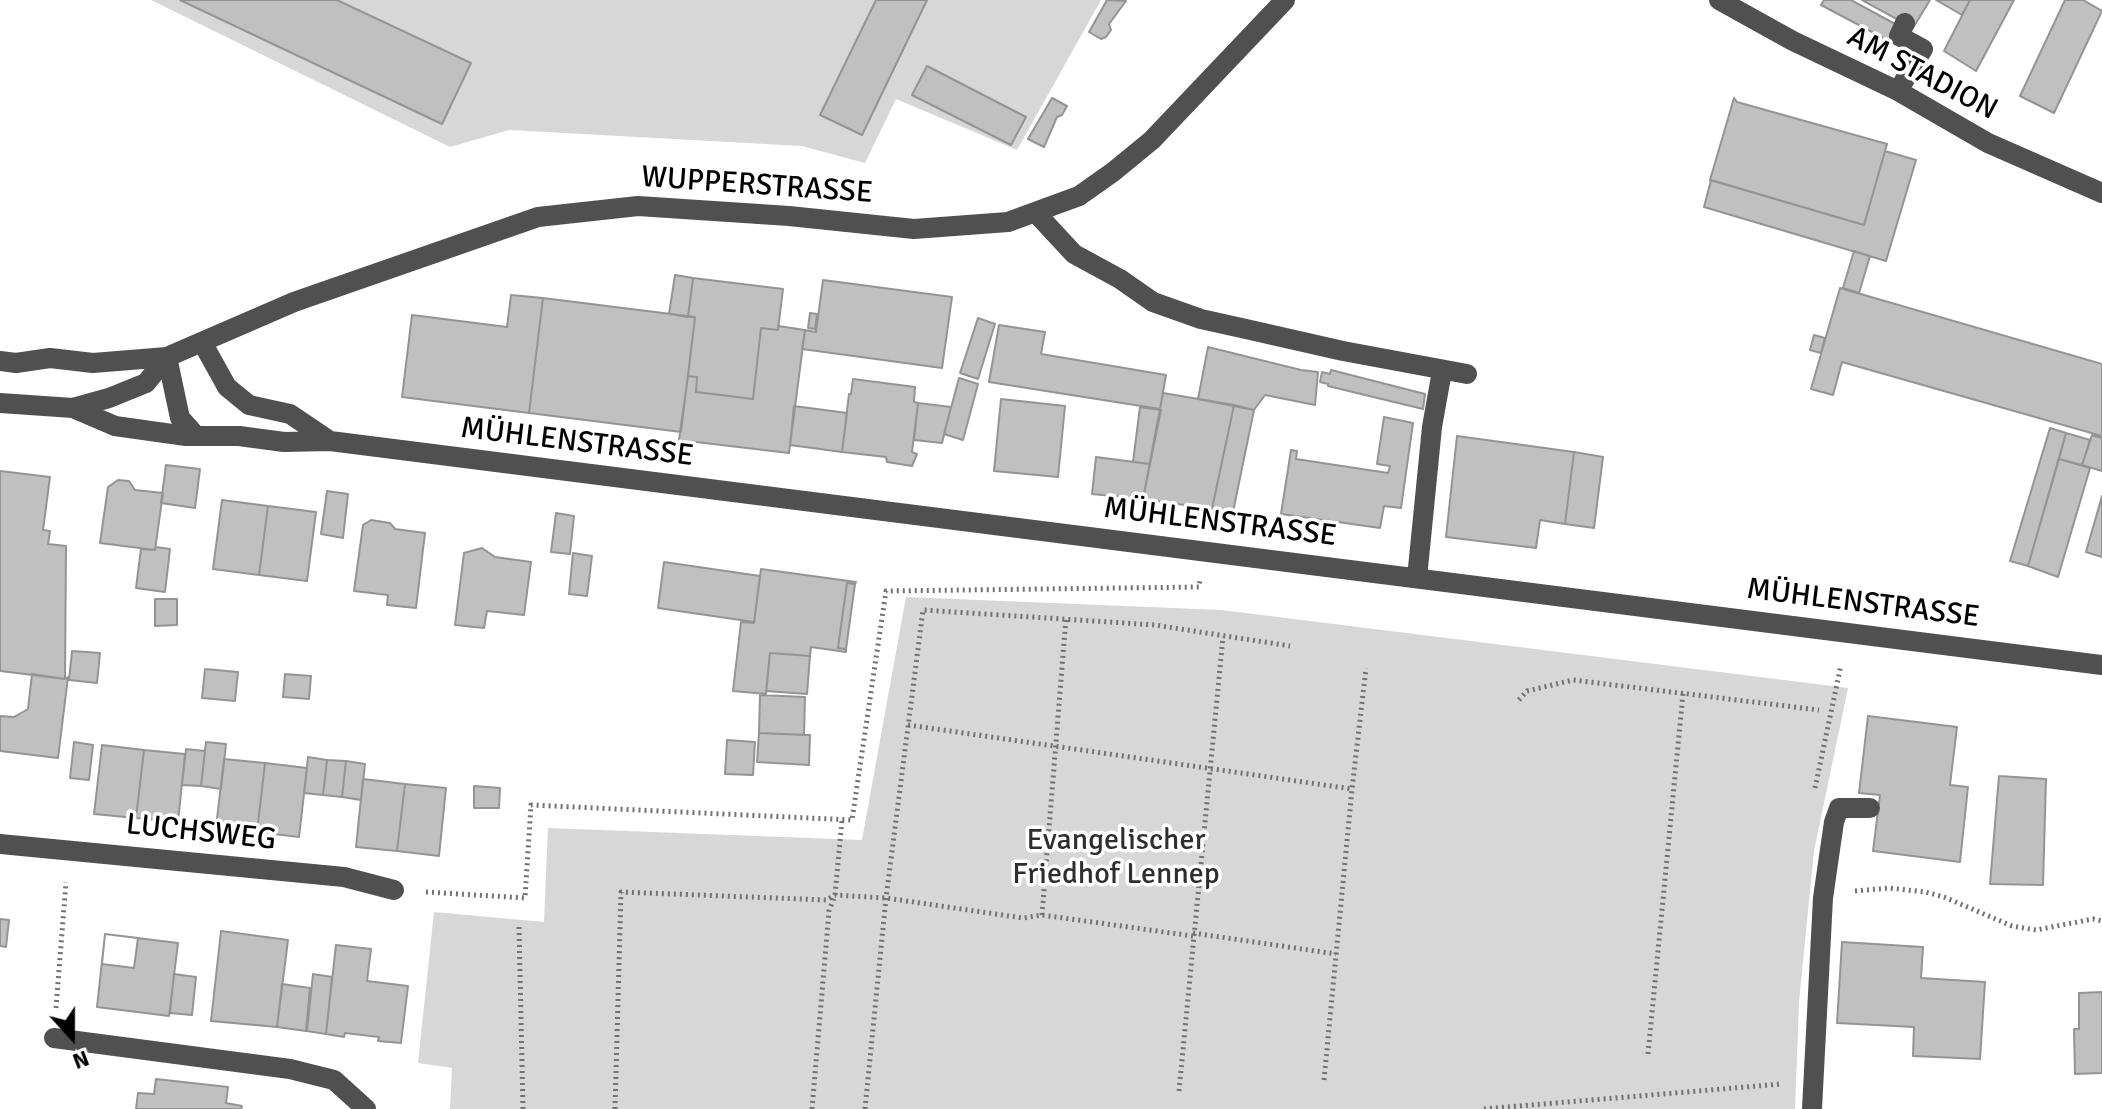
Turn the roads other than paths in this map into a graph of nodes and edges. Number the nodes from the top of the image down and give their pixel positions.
1 (1285, 0) edge
2 (1719, 0) edge
3 (1905, 23) dead end
4 (1898, 91) junction
5 (2102, 193) edge
6 (1036, 213) junction
7 (202, 342) junction
8 (167, 357) junction
9 (0, 361) edge
10 (1442, 371) junction
11 (1467, 374) dead end
12 (0, 403) edge
13 (73, 408) junction
14 (196, 436) junction
15 (330, 441) junction
16 (1417, 578) junction
17 (2102, 665) edge
18 (1870, 808) dead end
19 (0, 844) edge
20 (394, 890) road end
21 (54, 1038) road end
22 (366, 1109) edge
23 (1812, 1109) edge

1 - 6 street, WUPPERSTRASSE
2 - 4 street, AM STADION
3 - 4 street
4 - 5 street, AM STADION
6 - 7 street, WUPPERSTRASSE
6 - 10 street
7 - 8 street, WUPPERSTRASSE
7 - 15 street, MÜHLENSTRASSE
8 - 9 street
8 - 13 street
8 - 14 street
10 - 11 street
10 - 16 street
12 - 13 street
13 - 14 street, MÜHLENSTRASSE
14 - 15 street, MÜHLENSTRASSE
15 - 16 street, MÜHLENSTRASSE
16 - 17 street, MÜHLENSTRASSE
18 - 23 street
19 - 20 street, LUCHSWEG
21 - 22 street

